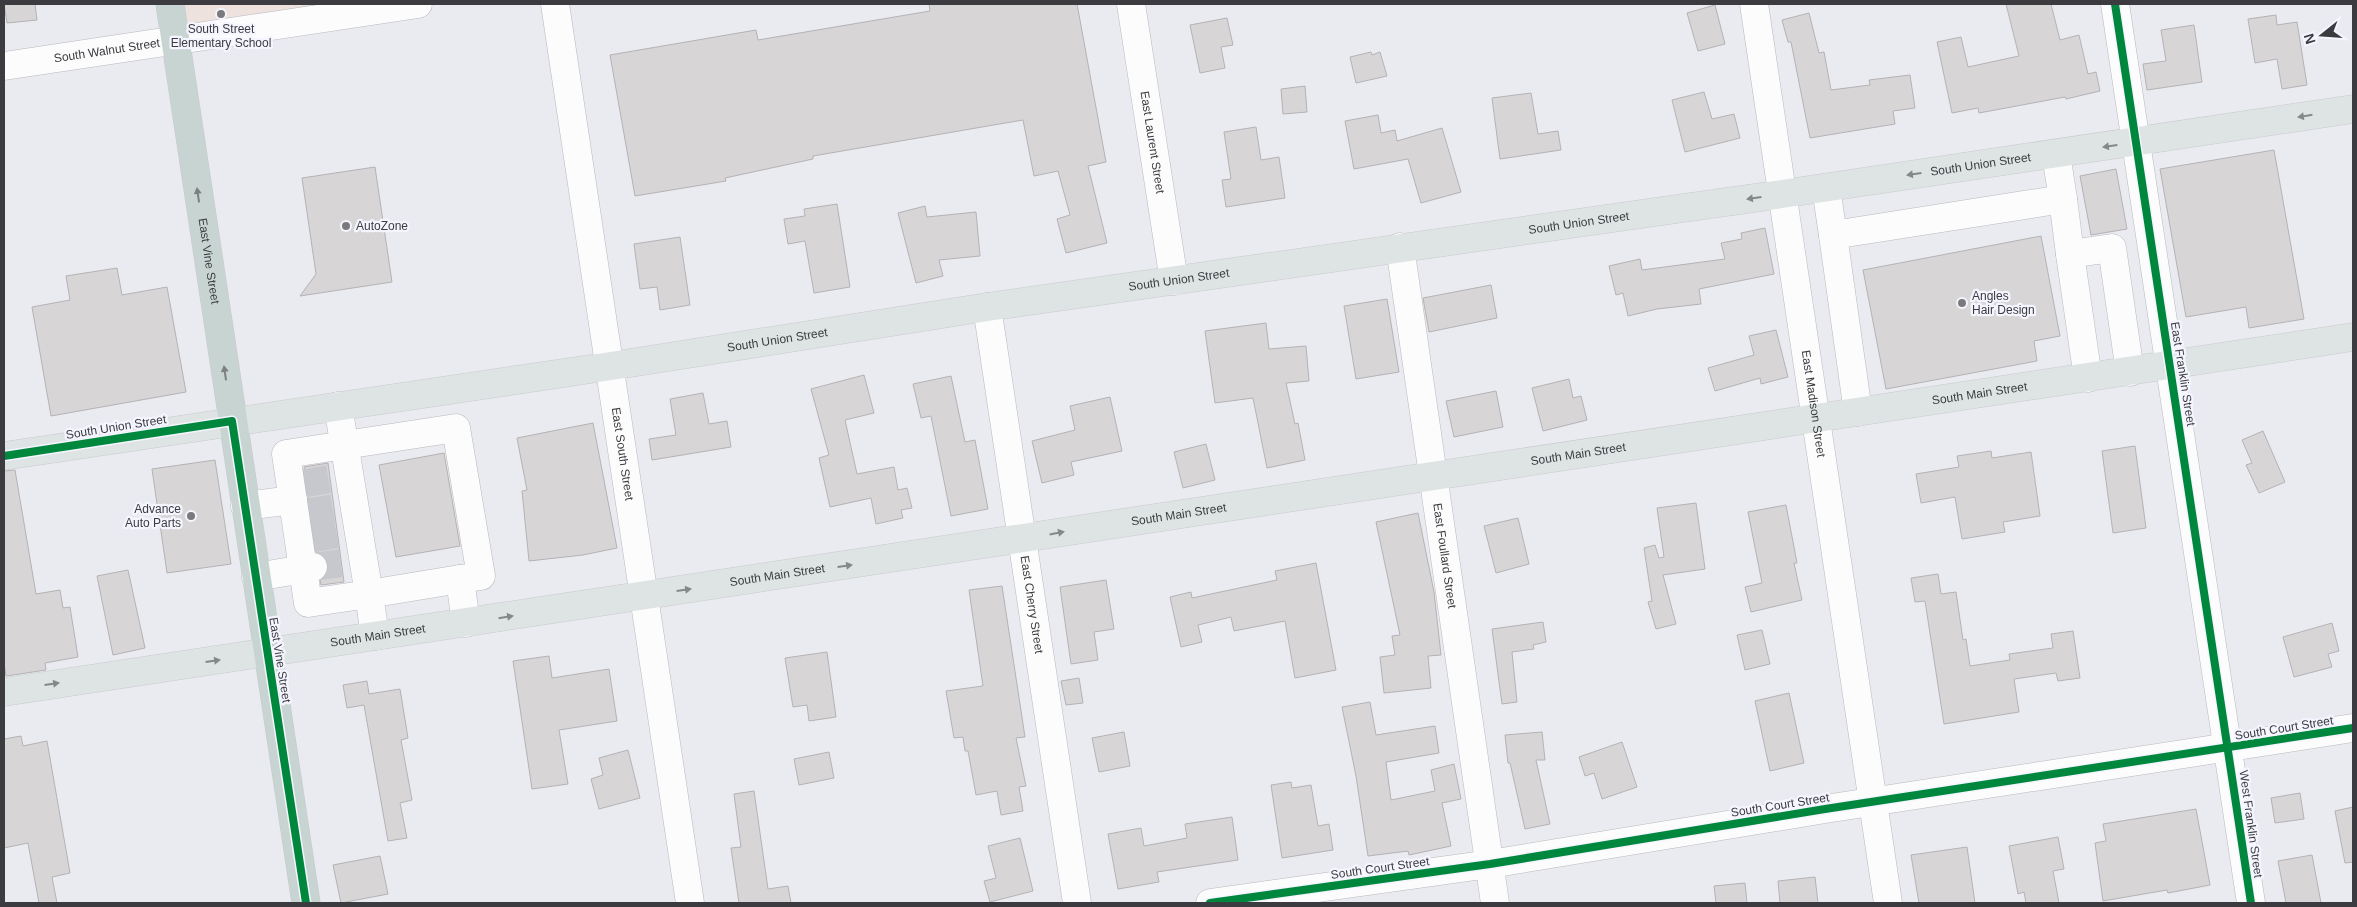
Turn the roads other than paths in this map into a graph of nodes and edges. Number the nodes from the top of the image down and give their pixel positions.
1 (170, 4) edge
2 (418, 4) edge
3 (555, 4) edge
4 (1130, 4) edge
5 (1754, 4) edge
6 (2115, 4) edge
7 (176, 40) junction
8 (4, 66) edge
9 (2353, 108) edge
10 (2136, 142) junction
11 (2056, 154) junction
12 (1826, 188) junction
13 (1782, 194) junction
14 (2062, 199) junction
15 (1833, 235) junction
16 (2151, 242) junction
17 (1400, 247) junction
18 (2112, 248) junction
19 (2070, 254) junction
20 (1174, 281) junction
21 (987, 308) junction
22 (2353, 337) edge
23 (611, 366) junction
24 (2170, 366) junction
25 (2130, 372) junction
26 (2088, 378) junction
27 (338, 406) junction
28 (1858, 412) junction
29 (1816, 418) junction
30 (232, 421) junction
31 (345, 445) junction
32 (4, 456) edge
33 (1434, 476) junction
34 (245, 506) junction
35 (299, 511) junction
36 (1022, 540) junction
37 (308, 568) junction
38 (256, 577) junction
39 (460, 579) junction
40 (369, 594) junction
41 (643, 596) junction
42 (466, 623) junction
43 (375, 636) junction
44 (268, 652) junction
45 (4, 692) edge
46 (2353, 728) edge
47 (2228, 748) junction
48 (1873, 803) junction
49 (1490, 864) junction
50 (306, 903) edge
51 (690, 903) edge
52 (1077, 903) edge
53 (1210, 903) edge
54 (1495, 903) edge
55 (1888, 903) edge
56 (2251, 903) edge

1 - 7 highway, East Vine Street
2 - 7 street, South Walnut Street
3 - 23 street, East South Street
4 - 20 street, East Laurent Street
5 - 13 street, East Madison Street
6 - 10 street, East Franklin Street
7 - 8 street, South Walnut Street
30 -> 7 highway, East Vine Street
9 -> 10 main road, South Union Street
10 -> 11 main road, South Union Street
10 - 16 street, East Franklin Street
11 -> 12 main road, South Union Street
11 - 14 street
12 - 13 main road, South Union Street
12 - 15 street
13 -> 17 main road, South Union Street
13 - 29 street, East Madison Street
14 - 15 street
14 - 19 street
15 - 28 street
16 - 18 street
16 - 24 street, East Franklin Street
17 - 20 main road, South Union Street
17 - 33 street, East Foullard Street
18 - 19 street
18 - 25 street
19 - 26 street
20 - 21 main road, South Union Street
21 - 23 main road, South Union Street
21 - 36 street, East Cherry Street
22 - 24 main road, South Main Street
23 - 27 main road, South Union Street
23 - 41 street, East South Street
24 - 25 main road, South Main Street
24 - 47 street, East Franklin Street
25 - 26 main road, South Main Street
26 - 28 main road, South Main Street
27 - 30 main road, South Union Street
27 - 31 street
28 - 29 main road, South Main Street
29 - 33 main road, South Main Street
29 - 48 street, East Madison Street
30 - 32 main road, South Union Street
30 - 34 highway, East Vine Street
31 - 35 street
31 - 39 street
31 - 40 street
36 -> 33 main road, South Main Street
33 - 49 street, East Foullard Street
34 - 35 street
34 - 38 highway, East Vine Street
35 - 37 street
41 -> 36 main road, South Main Street
36 - 52 street, East Cherry Street
37 - 38 street
37 - 40 street
38 - 44 highway, East Vine Street
39 - 40 street
39 - 42 street
40 - 43 street
42 -> 41 main road, South Main Street
41 - 51 street, East South Street
42 - 43 main road, South Main Street
43 - 44 main road, South Main Street
45 -> 44 main road, South Main Street
44 - 50 highway, East Vine Street
46 - 47 street, South Court Street
47 - 48 street, South Court Street
47 - 56 street, West Franklin Street
48 - 49 street, South Court Street
48 - 55 street, East Madison Street
49 - 53 street, South Court Street
49 - 54 street, East Foullard Street

